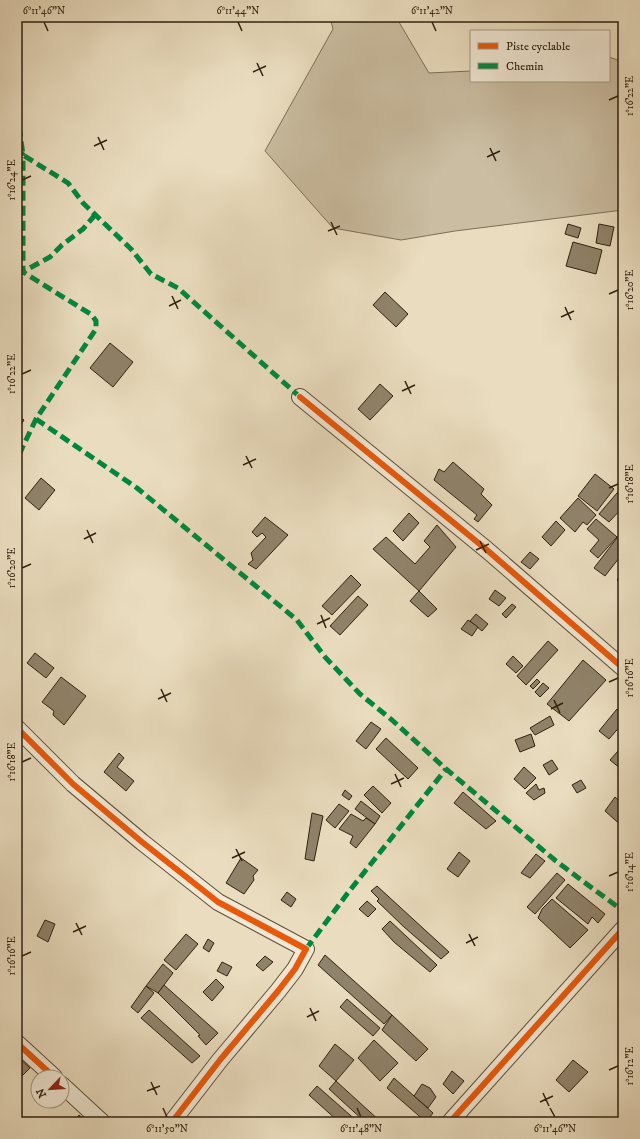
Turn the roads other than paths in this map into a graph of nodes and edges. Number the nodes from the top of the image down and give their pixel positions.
1 (300, 397) dead end
2 (623, 668) edge
3 (17, 728) edge
4 (623, 929) edge
5 (17, 1043) edge
6 (45, 1069) edge
7 (70, 1092) edge
8 (102, 1122) edge
9 (172, 1122) edge
10 (450, 1122) edge

1 - 2 street
3 - 9 street
4 - 10 street
5 - 6 street
7 - 8 street

